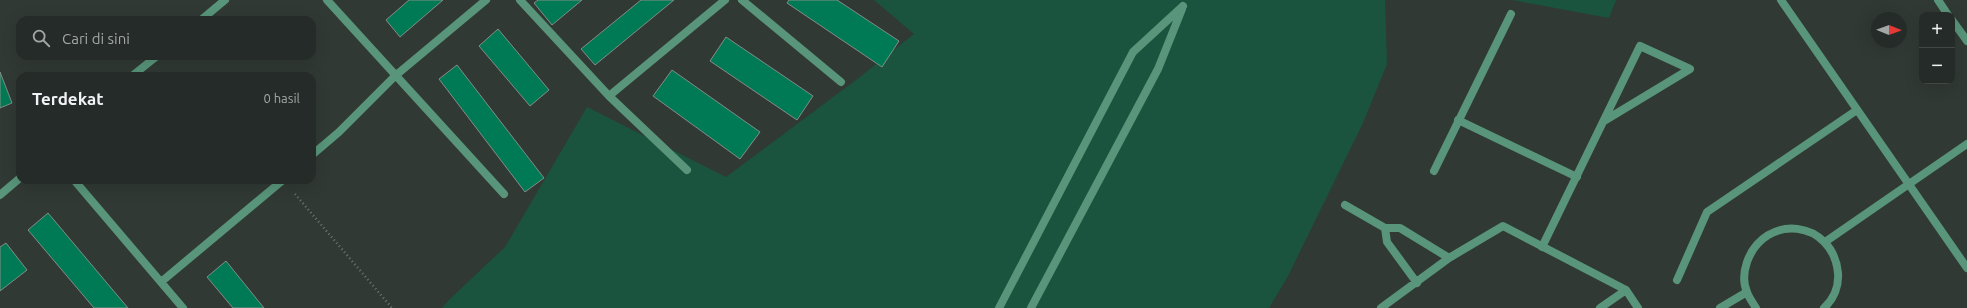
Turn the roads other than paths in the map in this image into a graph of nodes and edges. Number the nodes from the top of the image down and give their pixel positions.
1 (225, 0) edge
2 (327, 0) edge
3 (486, 0) edge
4 (520, 0) edge
5 (725, 0) edge
6 (742, 0) edge
7 (1781, 0) edge
8 (1938, 0) edge
9 (1946, 12) edge
10 (1511, 14) dead end
11 (206, 16) edge
12 (1955, 24) edge
13 (1967, 41) edge
14 (151, 60) edge
15 (137, 72) edge
16 (395, 76) junction
17 (841, 82) dead end
18 (609, 96) junction
19 (1857, 110) junction
20 (1458, 120) junction
21 (1604, 121) junction
22 (1967, 144) edge
23 (316, 152) edge
24 (687, 170) dead end
25 (1434, 171) dead end
26 (1577, 177) junction
27 (16, 181) edge
28 (77, 184) edge
29 (278, 184) edge
30 (1908, 185) junction
31 (0, 194) edge
32 (504, 194) dead end
33 (1345, 204) dead end
34 (1385, 228) junction
35 (1825, 242) junction
36 (1542, 247) junction
37 (1449, 258) junction
38 (1967, 268) edge
39 (1677, 280) dead end
40 (161, 282) junction
41 (1417, 282) junction
42 (1626, 290) junction
43 (1747, 292) junction
44 (1833, 305) edge
45 (183, 308) edge
46 (999, 308) edge
47 (1031, 308) edge
48 (1381, 308) edge
49 (1600, 308) edge
50 (1638, 308) edge
51 (1720, 308) edge
52 (1756, 308) edge
53 (1824, 308) edge

1 - 11 street
2 - 16 street
3 - 16 street
4 - 18 street
5 - 18 street
6 - 17 street
7 - 19 street
8 - 9 street
10 - 20 street
12 - 13 street
14 - 15 street
16 - 23 street
16 - 32 street
18 - 24 street
19 - 30 street
19 - 39 street
20 - 25 street
20 - 26 street
21 - 21 street
21 - 26 street
22 - 30 street
26 - 36 street
27 - 31 street
28 - 40 street
29 - 40 street
30 - 35 street
30 - 38 street
33 - 34 street
34 - 37 street
34 - 41 street
35 - 43 street
35 - 44 street
36 - 37 street
36 - 42 street
37 - 41 street
40 - 45 street
41 - 48 street
42 - 49 street
42 - 50 street
43 - 51 street
43 - 52 street
44 - 53 street
46 - 47 street

